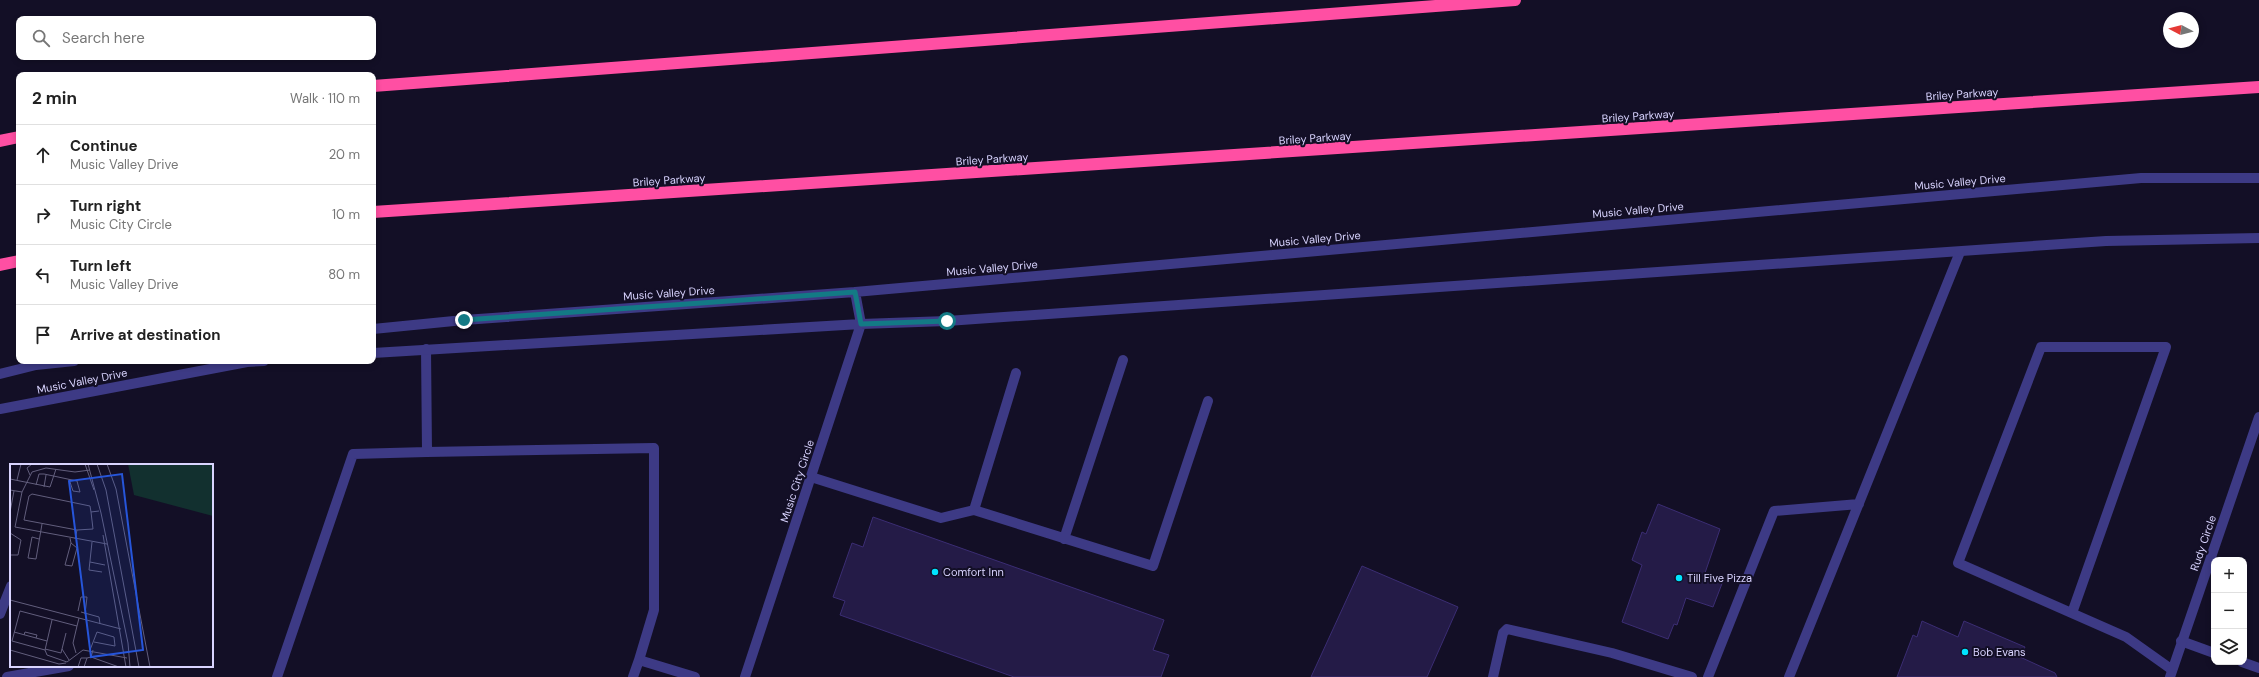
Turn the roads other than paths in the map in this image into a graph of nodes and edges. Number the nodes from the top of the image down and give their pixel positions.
1 (1516, 0) edge
2 (376, 86) edge
3 (2259, 87) edge
4 (16, 138) edge
5 (0, 141) edge
6 (2259, 178) edge
7 (376, 212) edge
8 (2259, 238) edge
9 (1960, 252) junction
10 (16, 262) edge
11 (0, 265) edge
12 (855, 292) junction
13 (861, 324) junction
14 (376, 329) edge
15 (426, 349) junction
16 (376, 353) edge
17 (1123, 360) dead end
18 (46, 364) edge
19 (239, 364) edge
20 (1016, 373) dead end
21 (0, 374) edge
22 (1208, 401) dead end
23 (0, 409) edge
24 (2259, 419) edge
25 (427, 452) junction
26 (810, 477) junction
27 (1858, 504) junction
28 (974, 510) junction
29 (1064, 538) junction
30 (10, 589) edge
31 (2072, 613) junction
32 (0, 614) edge
33 (2181, 642) junction
34 (2211, 652) edge
35 (639, 660) junction
36 (2247, 664) edge
37 (63, 667) edge
38 (2259, 668) edge
39 (2171, 673) edge
40 (7, 677) edge
41 (277, 677) edge
42 (633, 677) edge
43 (695, 677) edge
44 (746, 677) edge
45 (1493, 677) edge
46 (1692, 677) edge
47 (1708, 677) edge
48 (1789, 677) edge

1 - 2 highway
3 - 7 highway, Briley Parkway
4 - 5 highway
6 - 12 street, Music Valley Drive
8 - 9 street
9 - 13 street
9 - 27 street
10 - 11 highway
12 - 13 street, Music City Circle
12 - 14 street, Music Valley Drive
13 - 15 street
13 - 26 street, Music City Circle
15 - 16 street
15 - 25 street
17 - 29 street
18 - 21 street, Music Valley Drive
19 - 23 street, Music Valley Drive
20 - 28 street
22 - 29 street
24 - 33 street, Rudy Circle
25 - 35 street
25 - 41 street
26 - 28 street
26 - 44 street, Music City Circle
27 - 47 street
27 - 48 street
28 - 29 street
30 - 32 street
31 - 31 street
31 - 39 street
33 - 34 street
33 - 39 street, Rudy Circle
35 - 42 street
35 - 43 street
36 - 38 street
37 - 40 street
45 - 46 street

